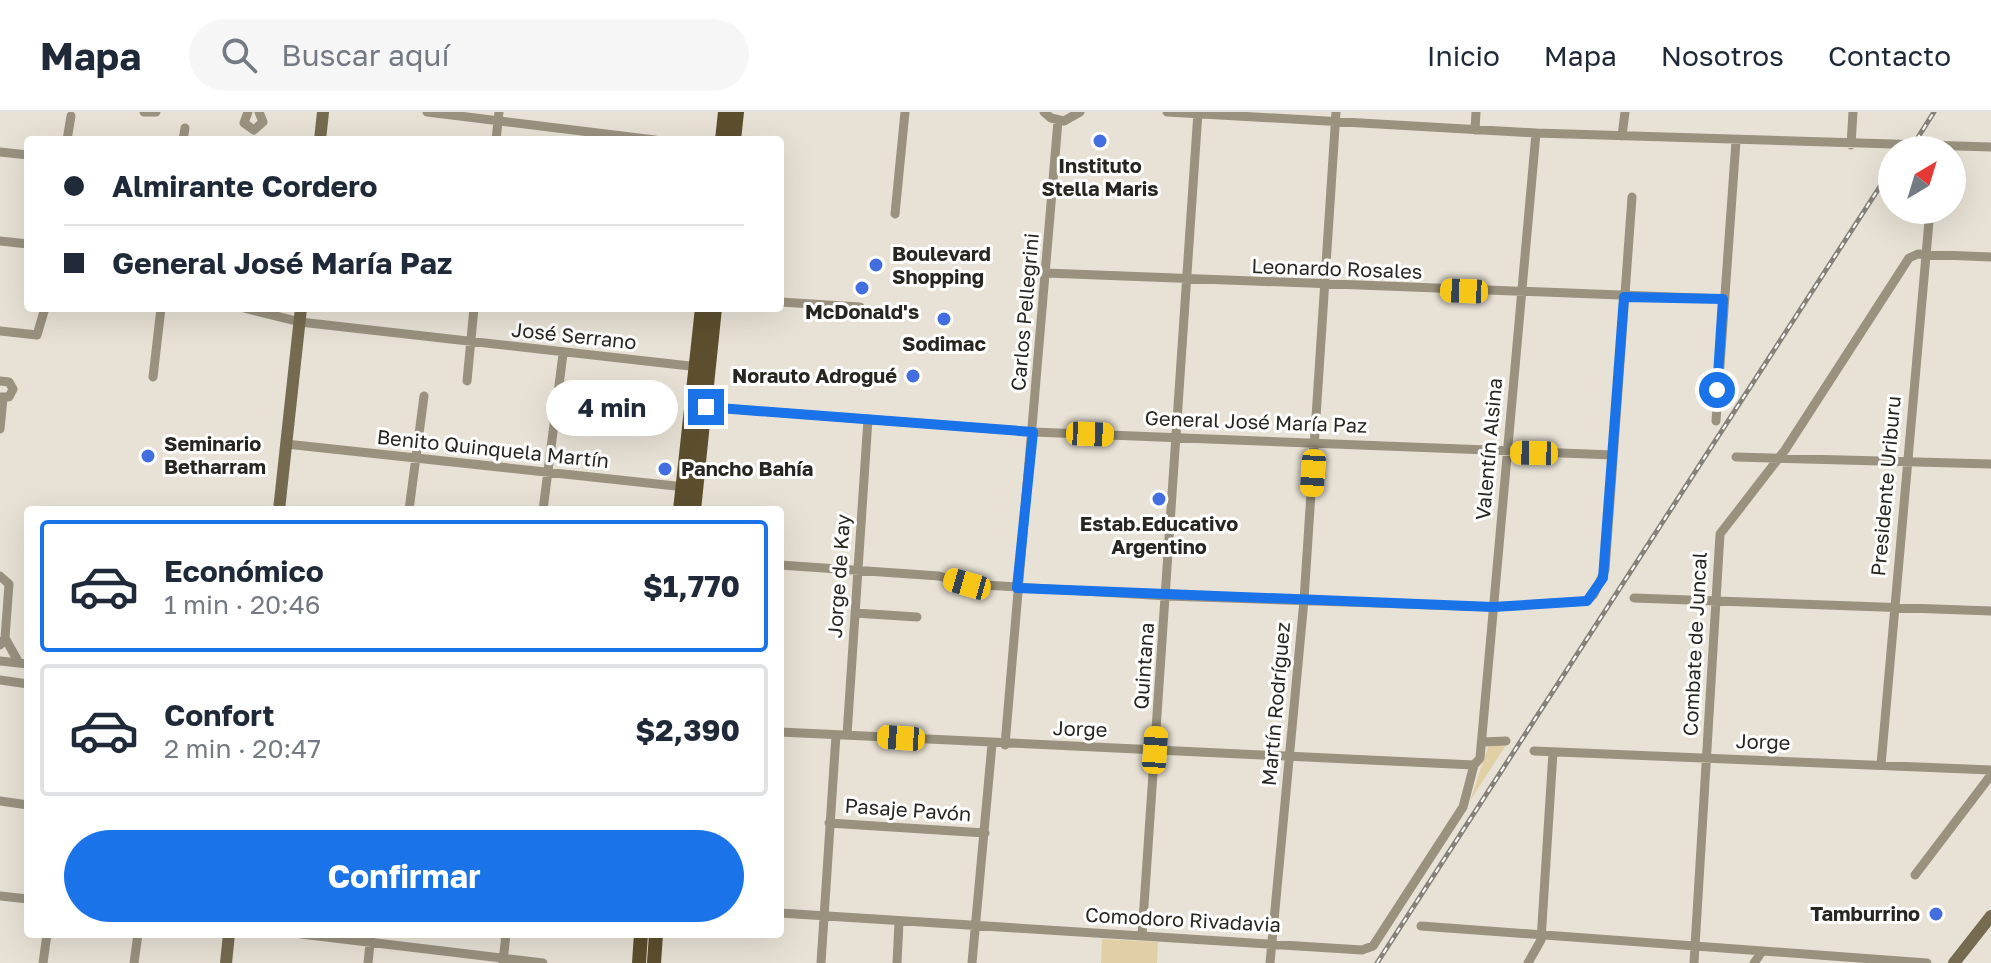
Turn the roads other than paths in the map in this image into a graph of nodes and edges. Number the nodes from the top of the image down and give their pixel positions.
1 (144, 112) edge
2 (156, 112) edge
3 (248, 112) edge
4 (259, 112) edge
5 (323, 112) edge
6 (427, 112) edge
7 (725, 112) edge
8 (737, 112) edge
9 (905, 112) edge
10 (1044, 112) edge
11 (1080, 112) edge
12 (1167, 112) edge
13 (1336, 112) edge
14 (1476, 112) edge
15 (1625, 112) edge
16 (1853, 112) edge
17 (1198, 113) edge
18 (71, 116) dead end
19 (499, 116) edge
20 (1058, 121) junction
21 (1335, 123) junction
22 (185, 128) dead end
23 (1475, 130) junction
24 (1536, 133) junction
25 (68, 136) edge
26 (184, 136) edge
27 (320, 136) edge
28 (496, 136) edge
29 (601, 136) edge
30 (722, 136) edge
31 (734, 136) edge
32 (1622, 136) junction
33 (1736, 141) junction
34 (1851, 145) junction
35 (1878, 146) edge
36 (1966, 147) edge
37 (1991, 147) edge
38 (0, 152) edge
39 (24, 155) edge
40 (1632, 197) dead end
41 (895, 214) dead end
42 (1928, 224) edge
43 (0, 241) edge
44 (24, 244) edge
45 (1925, 254) junction
46 (1991, 257) edge
47 (1046, 273) junction
48 (1187, 281) junction
49 (1325, 287) junction
50 (1520, 293) junction
51 (1624, 297) junction
52 (1723, 299) junction
53 (784, 302) edge
54 (44, 312) edge
55 (161, 312) edge
56 (260, 312) edge
57 (301, 312) edge
58 (474, 312) edge
59 (702, 312) edge
60 (714, 312) edge
61 (860, 313) dead end
62 (300, 322) junction
63 (0, 331) edge
64 (470, 342) junction
65 (563, 354) junction
66 (703, 368) junction
67 (153, 377) dead end
68 (0, 381) edge
69 (467, 381) dead end
70 (424, 396) dead end
71 (2, 398) edge
72 (706, 407) junction
73 (868, 419) junction
74 (1716, 421) dead end
75 (0, 429) edge
76 (1033, 432) junction
77 (1177, 437) junction
78 (1315, 442) junction
79 (286, 444) junction
80 (1507, 452) junction
81 (1613, 455) junction
82 (1736, 457) dead end
83 (1778, 458) junction
84 (415, 459) junction
85 (1905, 463) junction
86 (1991, 464) edge
87 (546, 473) junction
88 (690, 488) junction
89 (279, 506) edge
90 (409, 506) edge
91 (543, 506) edge
92 (682, 506) edge
93 (693, 506) edge
94 (784, 565) edge
95 (857, 570) junction
96 (0, 576) edge
97 (1017, 588) junction
98 (1167, 596) junction
99 (1634, 598) dead end
100 (1304, 600) junction
101 (1716, 602) junction
102 (1493, 607) junction
103 (1894, 608) junction
104 (1991, 611) edge
105 (855, 613) junction
106 (917, 617) dead end
107 (2, 642) edge
108 (0, 661) edge
109 (23, 664) edge
110 (0, 680) edge
111 (24, 683) edge
112 (784, 732) edge
113 (836, 735) junction
114 (847, 735) junction
115 (1506, 741) dead end
116 (1483, 742) junction
117 (992, 744) junction
118 (1005, 745) junction
119 (1155, 750) junction
120 (1534, 751) dead end
121 (1553, 752) junction
122 (1290, 758) junction
123 (1707, 758) junction
124 (1474, 765) junction
125 (1881, 765) junction
126 (1991, 772) edge
127 (0, 801) edge
128 (24, 804) edge
129 (829, 823) junction
130 (985, 833) junction
131 (1915, 875) dead end
132 (0, 896) edge
133 (24, 899) edge
134 (784, 913) edge
135 (823, 916) junction
136 (1991, 916) edge
137 (899, 922) junction
138 (976, 926) junction
139 (1421, 926) dead end
140 (1142, 935) junction
141 (1542, 936) junction
142 (46, 938) edge
143 (137, 938) edge
144 (229, 938) edge
145 (371, 938) edge
146 (506, 938) edge
147 (641, 938) edge
148 (656, 938) edge
149 (1272, 943) junction
150 (1697, 949) junction
151 (1761, 953) junction
152 (503, 961) edge
153 (43, 963) edge
154 (134, 963) edge
155 (226, 963) edge
156 (368, 963) edge
157 (543, 963) edge
158 (639, 963) edge
159 (654, 963) edge
160 (821, 963) edge
161 (897, 963) edge
162 (972, 963) edge
163 (1270, 963) edge
164 (1528, 963) edge
165 (1694, 963) edge
166 (1754, 963) edge
167 (1927, 963) edge
168 (1954, 963) edge

1 - 2 street
3 - 4 street
5 - 27 street
6 - 19 street
7 - 30 main road
8 - 31 main road
9 - 41 street
10 - 20 street
11 - 20 street
12 - 17 street
13 - 21 street, Martín Rodríguez
14 - 23 street
15 - 32 street
16 - 34 street
17 - 21 street
17 - 48 street, Quintana
18 - 25 street
19 - 28 street
19 - 29 street
20 - 47 street, Carlos Pellegrini
21 - 23 street
21 - 49 street, Martín Rodríguez
22 - 26 street
23 - 24 street
24 - 32 street
24 - 50 street, Valentín Alsina
32 - 33 street
33 - 34 street
33 - 52 street
34 - 35 street
36 - 37 street
38 - 39 street
40 - 51 street
42 - 45 street, Presidente Uriburu
43 - 44 street
45 - 46 street
45 - 83 street, Combate de Juncal
45 - 85 street, Presidente Uriburu
47 - 48 street, Leonardo Rosales
47 - 76 street, Carlos Pellegrini
48 - 49 street, Leonardo Rosales
48 - 77 street, Quintana
49 - 50 street, Leonardo Rosales
49 - 78 street, Martín Rodríguez
50 - 51 street, Leonardo Rosales
50 - 80 street, Valentín Alsina
51 - 52 street, Leonardo Rosales
51 - 81 street
52 - 74 street
53 - 61 street
54 - 63 street
55 - 67 street
56 - 62 street, José Serrano
57 - 62 street
58 - 64 street
59 - 66 main road
60 - 66 main road
62 - 64 street, José Serrano
62 - 79 street
64 - 65 street, José Serrano
64 - 69 street
65 - 66 street, José Serrano
65 - 87 street
66 - 72 main road
66 - 88 main road
68 - 71 street
70 - 84 street
71 - 75 street
72 - 73 street, General José María Paz
72 - 88 main road
73 - 76 street, General José María Paz
73 - 95 street, Jorge de Kay
76 - 77 street, General José María Paz
76 - 97 street, Carlos Pellegrini
77 - 78 street, General José María Paz
77 - 98 street, Quintana
78 - 80 street, General José María Paz
78 - 100 street, Martín Rodríguez
79 - 84 street, Benito Quinquela Martín
79 - 89 street
80 - 81 street, General José María Paz
80 - 102 street, Valentín Alsina
81 - 102 street
82 - 83 street
83 - 85 street
83 - 101 street, Combate de Juncal
84 - 87 street, Benito Quinquela Martín
84 - 90 street
85 - 86 street
85 - 103 street, Presidente Uriburu
87 - 88 street, Benito Quinquela Martín
87 - 91 street
88 - 92 main road
88 - 93 main road
94 - 95 street
95 - 97 street
95 - 105 street, Jorge de Kay
96 - 107 street
97 - 98 street
97 - 118 street, Carlos Pellegrini
98 - 100 street
98 - 119 street, Quintana
99 - 101 street
100 - 102 street
100 - 122 street, Martín Rodríguez
101 - 103 street
101 - 123 street, Combate de Juncal
102 - 116 street, Valentín Alsina
103 - 104 street
103 - 125 street, Presidente Uriburu
105 - 106 street
105 - 114 street, Jorge de Kay
107 - 109 street
108 - 109 street
110 - 111 street
112 - 113 street, Jorge
113 - 114 street, Jorge
113 - 129 street
114 - 117 street, Jorge
115 - 116 street
116 - 124 street, Valentín Alsina
117 - 118 street, Jorge
117 - 130 street
118 - 119 street, Jorge
119 - 122 street, Jorge
119 - 140 street, Quintana
120 - 121 street, Jorge
121 - 123 street, Jorge
121 - 141 street
122 - 124 street, Jorge
122 - 149 street, Martín Rodríguez
123 - 125 street, Jorge
123 - 150 street, Combate de Juncal
124 - 149 street, Comodoro Rivadavia
125 - 126 street, Jorge
126 - 131 street
127 - 128 street
129 - 130 street, Pasaje Pavón
129 - 135 street
130 - 138 street
132 - 133 street
134 - 135 street, Comodoro Rivadavia
135 - 137 street, Comodoro Rivadavia
135 - 160 street
136 - 168 street
137 - 138 street, Comodoro Rivadavia
137 - 161 street
138 - 140 street, Comodoro Rivadavia
138 - 162 street
139 - 141 street
140 - 149 street, Comodoro Rivadavia
141 - 150 street
141 - 164 street
142 - 153 street
143 - 154 street
144 - 155 street
145 - 152 street
145 - 156 street
146 - 152 street
147 - 158 main road
148 - 159 main road
149 - 163 street, Martín Rodríguez
150 - 151 street
150 - 165 street, Combate de Juncal
151 - 166 street
151 - 167 street
152 - 157 street

